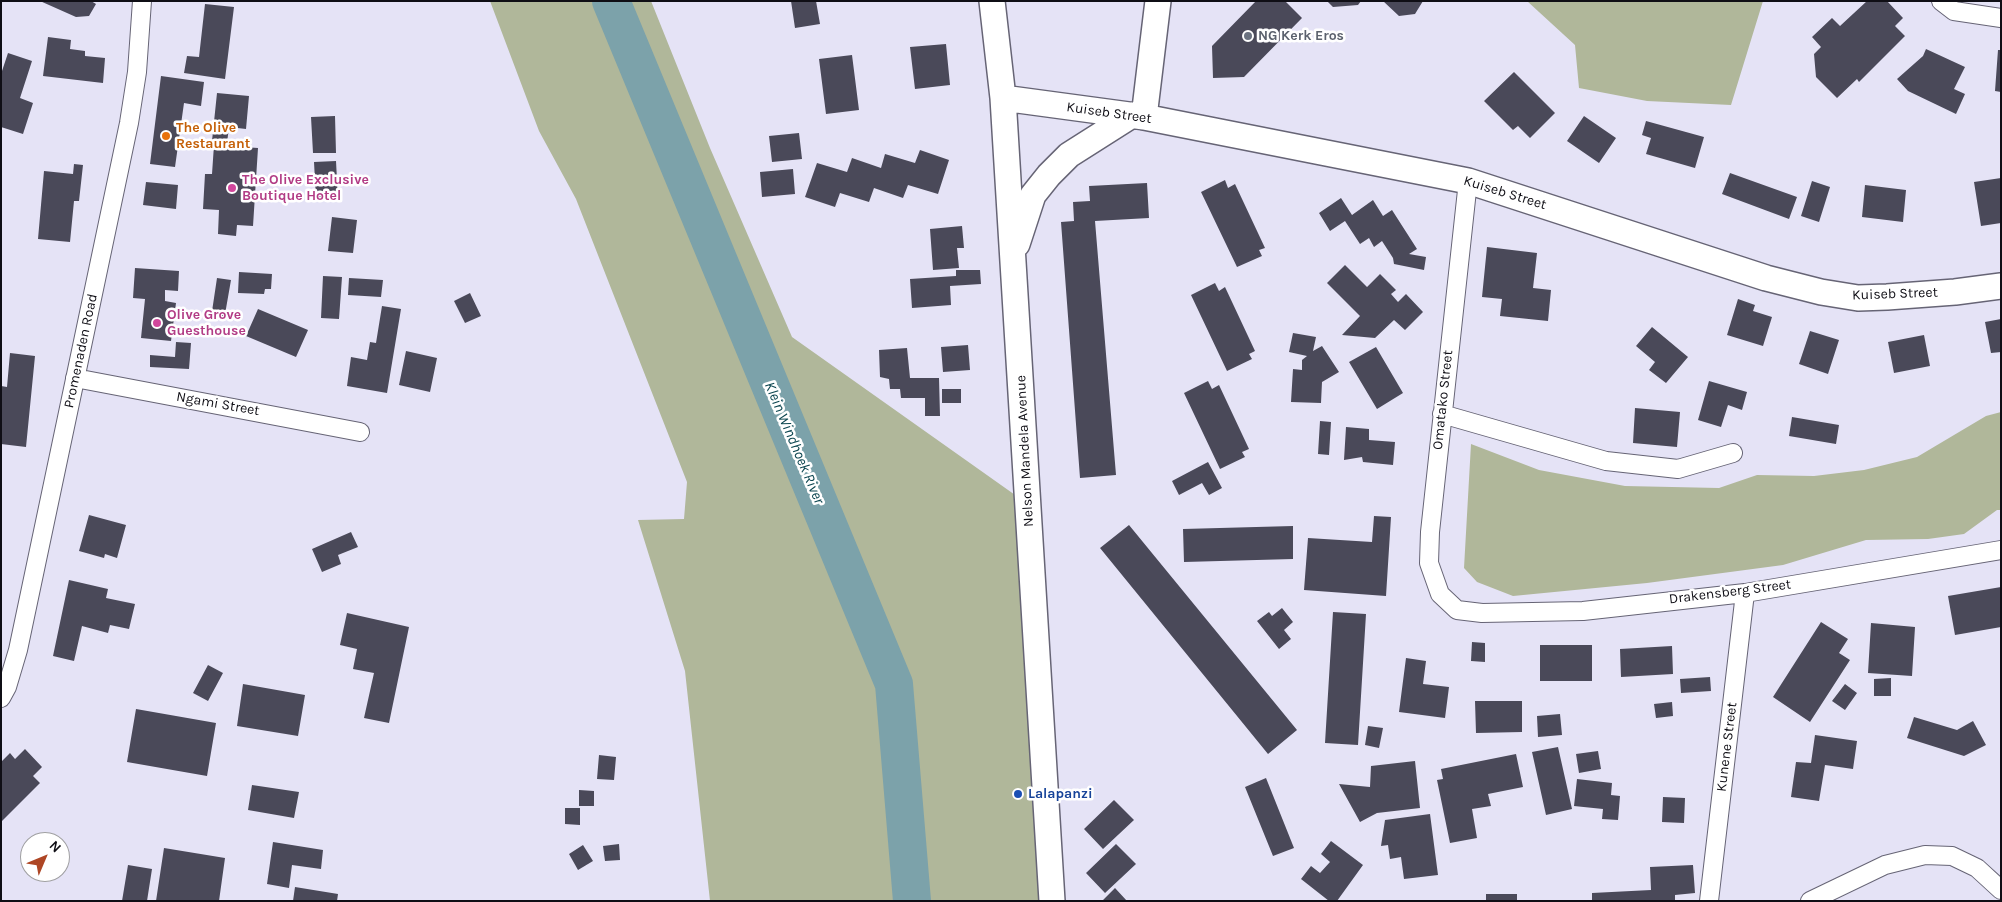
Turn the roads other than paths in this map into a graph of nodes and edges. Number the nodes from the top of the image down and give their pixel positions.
1 (142, 1) edge
2 (992, 1) edge
3 (1158, 1) edge
4 (1941, 1) edge
5 (2001, 18) edge
6 (1003, 98) junction
7 (1138, 116) junction
8 (1468, 181) junction
9 (1013, 257) junction
10 (2001, 286) edge
11 (75, 378) junction
12 (1442, 414) junction
13 (360, 432) dead end
14 (1733, 453) dead end
15 (2001, 550) edge
16 (1745, 593) junction
17 (1457, 610) joint
18 (3, 689) edge
19 (2001, 890) edge
20 (1052, 901) edge
21 (1709, 901) edge
22 (1810, 901) edge

1 - 11 street, Promenaden Road
2 - 6 street, Nelson Mandela Avenue
3 - 7 street
4 - 5 street
6 - 7 street, Kuiseb Street
6 - 9 street, Nelson Mandela Avenue
7 - 8 street, Kuiseb Street
7 - 9 street
8 - 10 street, Kuiseb Street
8 - 12 street, Omatako Street
9 - 20 street, Nelson Mandela Avenue
11 - 13 street, Ngami Street
11 - 18 street, Promenaden Road
12 - 14 street
12 - 17 street, Omatako Street
15 - 16 street, Drakensberg Street
16 - 17 street, Drakensberg Street
16 - 21 street, Kunene Street
19 - 22 street

